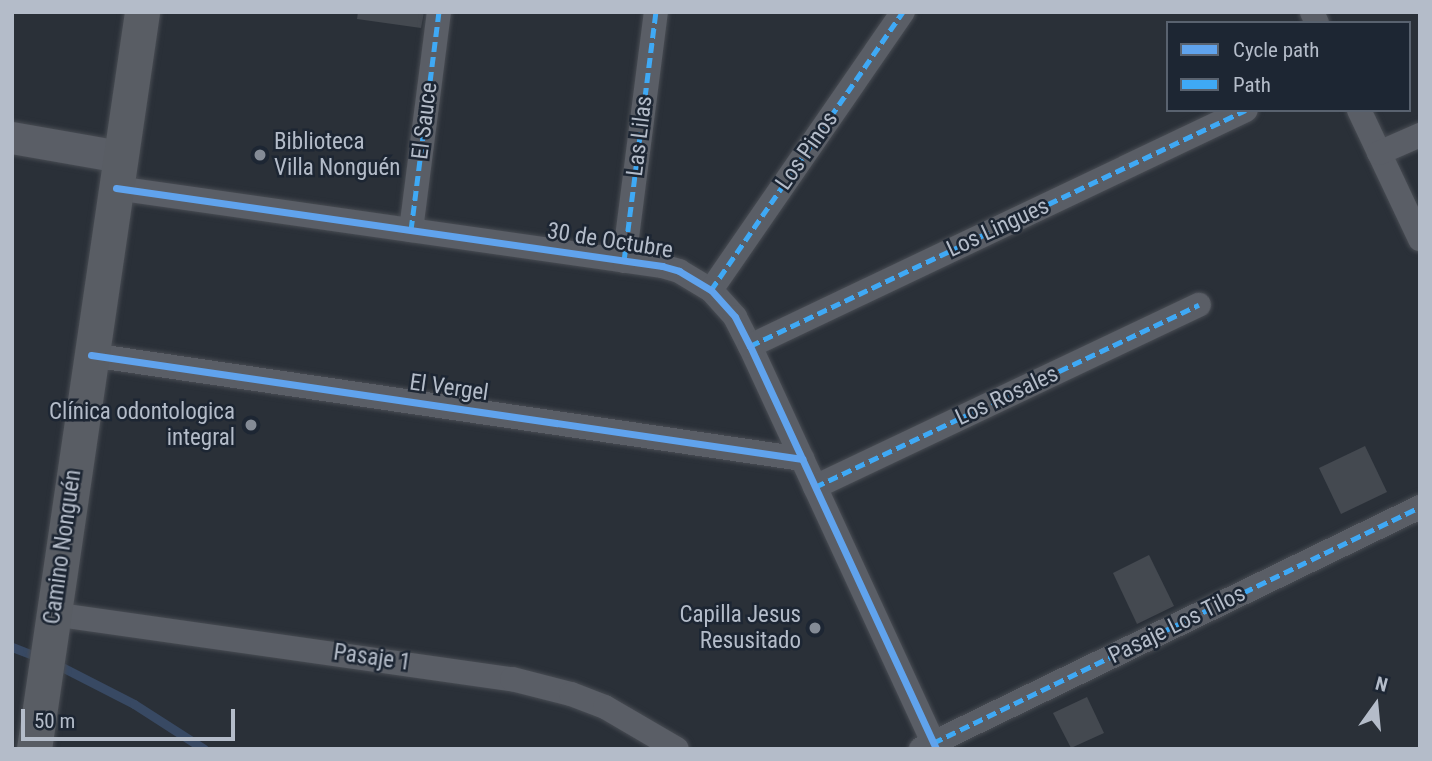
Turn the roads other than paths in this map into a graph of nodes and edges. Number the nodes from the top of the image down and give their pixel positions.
1 (142, 12) edge
2 (439, 12) edge
3 (656, 12) edge
4 (903, 12) edge
5 (1242, 112) edge
6 (1360, 112) edge
7 (1420, 135) edge
8 (12, 138) edge
9 (1379, 153) junction
10 (118, 173) junction
11 (411, 230) junction
12 (1420, 239) edge
13 (624, 261) junction
14 (711, 290) junction
15 (1199, 305) dead end
16 (750, 346) junction
17 (91, 355) junction
18 (802, 459) junction
19 (815, 486) junction
20 (1420, 508) edge
21 (52, 623) junction
22 (930, 747) edge
23 (34, 749) edge
24 (677, 749) edge

1 - 10 main road, Camino Nonguén
2 - 11 street, El Sauce
3 - 13 street, Las Lilas
4 - 14 street, Los Pinos
5 - 16 street, Los Lingues
6 - 9 street
7 - 9 street
8 - 10 street
9 - 12 street
10 - 11 street, 30 de Octubre
10 - 17 main road, Camino Nonguén
11 - 13 street, 30 de Octubre
13 - 14 street, 30 de Octubre
14 - 16 street, 30 de Octubre
15 - 19 street, Los Rosales
16 - 18 street, 30 de Octubre
17 - 18 street, El Vergel
17 - 21 main road, Camino Nonguén
18 - 19 street, 30 de Octubre
19 - 22 street, 30 de Octubre
20 - 22 street, Pasaje Los Tilos
21 - 23 main road, Camino Nonguén
21 - 24 street, Pasaje 1

